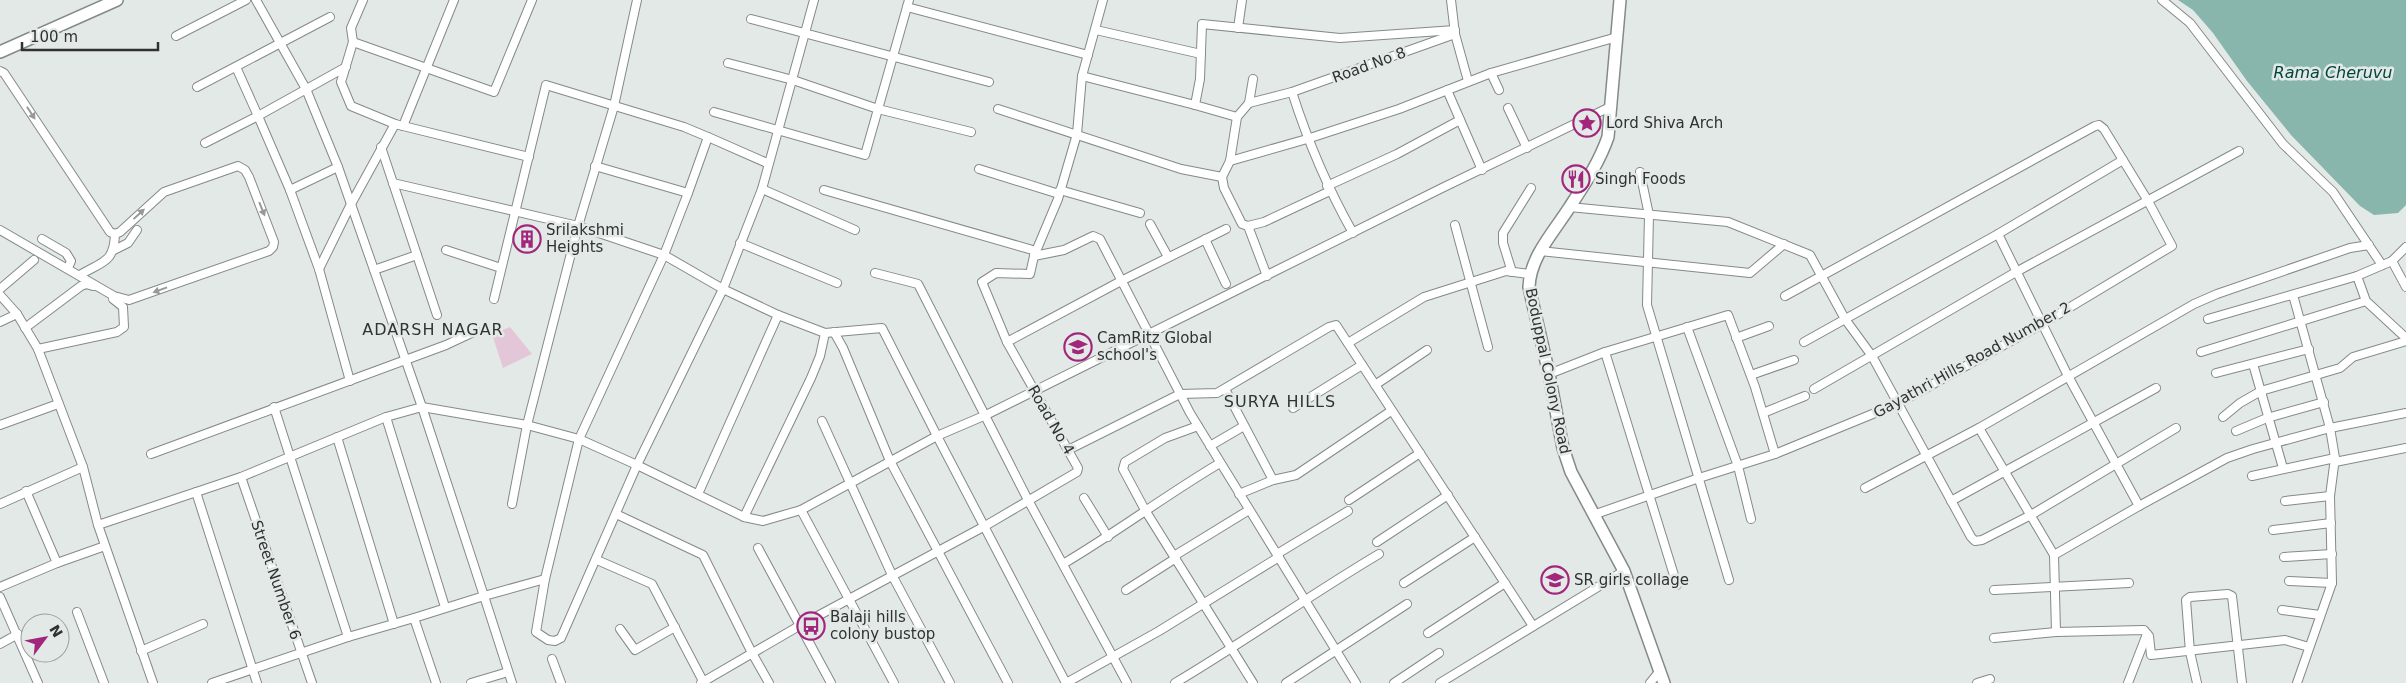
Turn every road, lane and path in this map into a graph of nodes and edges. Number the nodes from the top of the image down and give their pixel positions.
1 (117, 0) edge
2 (246, 0) edge
3 (256, 0) edge
4 (363, 0) edge
5 (454, 0) edge
6 (532, 0) edge
7 (637, 0) edge
8 (1103, 0) edge
9 (1242, 0) edge
10 (1451, 0) edge
11 (1620, 0) edge
12 (2162, 0) edge
13 (811, 1) edge
14 (908, 4) edge
15 (330, 17) dead end
16 (751, 19) dead end
17 (1238, 28) junction
18 (1096, 30) junction
19 (1455, 32) junction
20 (804, 34) junction
21 (176, 36) dead end
22 (1617, 37) junction
23 (353, 42) junction
24 (280, 44) junction
25 (0, 52) edge
26 (1201, 54) junction
27 (1088, 55) junction
28 (893, 58) junction
29 (728, 63) dead end
30 (236, 67) junction
31 (346, 67) junction
32 (426, 68) junction
33 (0, 71) edge
34 (1491, 73) junction
35 (1082, 76) junction
36 (1253, 79) dead end
37 (793, 80) junction
38 (1468, 81) junction
39 (989, 82) dead end
40 (197, 87) dead end
41 (306, 89) junction
42 (1447, 90) junction
43 (1499, 90) dead end
44 (1292, 92) junction
45 (1249, 103) junction
46 (1195, 105) junction
47 (614, 106) junction
48 (1612, 106) junction
49 (1508, 108) dead end
50 (878, 109) junction
51 (998, 110) dead end
52 (714, 112) dead end
53 (258, 116) junction
54 (1237, 117) junction
55 (1460, 120) junction
56 (395, 124) junction
57 (403, 126) junction
58 (778, 130) junction
59 (971, 132) dead end
60 (1077, 134) junction
61 (708, 137) junction
62 (1307, 139) junction
63 (205, 143) dead end
64 (381, 147) junction
65 (1527, 148) junction
66 (2239, 151) dead end
67 (528, 157) junction
68 (1230, 160) junction
69 (2123, 160) junction
70 (767, 163) junction
71 (595, 166) junction
72 (338, 167) junction
73 (979, 169) dead end
74 (1482, 170) junction
75 (1640, 172) dead end
76 (1222, 177) junction
77 (393, 183) junction
78 (1328, 188) junction
79 (1531, 188) dead end
80 (762, 189) junction
81 (290, 190) junction
82 (824, 190) dead end
83 (1060, 192) junction
84 (688, 193) junction
85 (2148, 201) junction
86 (351, 204) junction
87 (1569, 207) junction
88 (515, 210) junction
89 (1140, 213) dead end
90 (1649, 215) junction
91 (1150, 224) dead end
92 (1455, 225) dead end
93 (578, 226) junction
94 (1248, 226) junction
95 (1226, 229) dead end
96 (0, 230) edge
97 (137, 230) dead end
98 (855, 230) dead end
99 (1353, 232) junction
100 (115, 234) junction
101 (1998, 234) junction
102 (42, 239) dead end
103 (1205, 239) junction
104 (740, 243) junction
105 (1784, 244) junction
106 (2368, 244) junction
107 (2406, 247) edge
108 (114, 250) junction
109 (446, 250) dead end
110 (1540, 251) junction
111 (1035, 254) junction
112 (417, 255) junction
113 (664, 256) junction
114 (1168, 258) junction
115 (34, 260) dead end
116 (2392, 261) junction
117 (1648, 263) junction
118 (2382, 265) junction
119 (68, 268) junction
120 (501, 268) junction
121 (319, 269) junction
122 (374, 270) junction
123 (1512, 272) junction
124 (2016, 272) junction
125 (875, 273) dead end
126 (1529, 274) junction
127 (80, 275) junction
128 (1267, 276) junction
129 (2357, 276) junction
130 (1823, 277) junction
131 (1123, 280) junction
132 (1471, 280) junction
133 (837, 283) dead end
134 (1226, 284) dead end
135 (2406, 287) edge
136 (0, 289) edge
137 (723, 289) junction
138 (0, 295) edge
139 (2293, 295) junction
140 (1785, 296) dead end
141 (494, 299) dead end
142 (2366, 301) junction
143 (17, 314) junction
144 (437, 315) dead end
145 (778, 315) junction
146 (1845, 319) junction
147 (2208, 319) dead end
148 (2302, 321) junction
149 (0, 322) edge
150 (2042, 324) junction
151 (1769, 326) dead end
152 (1688, 327) junction
153 (25, 328) junction
154 (476, 331) dead end
155 (834, 332) junction
156 (825, 334) junction
157 (1148, 334) junction
158 (1655, 337) junction
159 (1736, 338) junction
160 (2406, 339) edge
161 (1007, 342) junction
162 (1804, 342) dead end
163 (1348, 344) junction
164 (1488, 347) dead end
165 (38, 349) junction
166 (2309, 349) junction
167 (1427, 350) dead end
168 (1605, 352) junction
169 (2201, 352) dead end
170 (1872, 356) junction
171 (406, 360) junction
172 (1794, 360) dead end
173 (2253, 364) junction
174 (1362, 365) junction
175 (2216, 373) dead end
176 (1549, 374) junction
177 (1751, 375) junction
178 (2068, 376) junction
179 (2316, 376) junction
180 (350, 381) junction
181 (1375, 385) junction
182 (2156, 388) dead end
183 (1225, 389) junction
184 (1814, 389) dead end
185 (1034, 391) junction
186 (2261, 391) junction
187 (1180, 394) junction
188 (1805, 396) dead end
189 (2324, 402) junction
190 (58, 404) junction
191 (1897, 404) junction
192 (274, 407) junction
193 (422, 407) junction
194 (1293, 408) dead end
195 (1391, 411) junction
196 (1763, 413) junction
197 (2406, 413) edge
198 (986, 415) junction
199 (386, 417) junction
200 (2223, 417) dead end
201 (2267, 418) junction
202 (822, 421) dead end
203 (2093, 422) junction
204 (0, 425) edge
205 (527, 425) junction
206 (1198, 426) junction
207 (1244, 426) junction
208 (1979, 428) junction
209 (2176, 428) dead end
210 (2330, 428) junction
211 (2236, 431) dead end
212 (936, 436) junction
213 (337, 437) junction
214 (579, 439) junction
215 (2275, 443) junction
216 (1210, 446) junction
217 (2406, 448) edge
218 (1068, 450) junction
219 (1420, 453) junction
220 (151, 454) dead end
221 (1775, 454) junction
222 (1925, 456) junction
223 (290, 457) junction
224 (890, 460) junction
225 (2335, 460) junction
226 (1220, 463) junction
227 (2116, 464) junction
228 (637, 465) junction
229 (1738, 466) junction
230 (83, 467) junction
231 (2283, 468) junction
232 (2005, 470) junction
233 (2252, 476) dead end
234 (241, 477) junction
235 (1699, 478) junction
236 (1273, 480) junction
237 (850, 484) junction
238 (1866, 488) dead end
239 (26, 491) junction
240 (196, 492) junction
241 (698, 494) junction
242 (1239, 494) junction
243 (1448, 495) junction
244 (1650, 496) junction
245 (2330, 496) junction
246 (1084, 498) dead end
247 (1028, 500) junction
248 (1349, 500) dead end
249 (1951, 501) junction
250 (2285, 501) dead end
251 (0, 504) edge
252 (512, 504) dead end
253 (2139, 506) junction
254 (802, 510) junction
255 (1145, 510) junction
256 (1249, 510) junction
257 (1348, 511) dead end
258 (616, 514) junction
259 (1593, 515) junction
260 (2031, 515) junction
261 (744, 517) junction
262 (1752, 519) dead end
263 (2330, 523) junction
264 (98, 525) junction
265 (985, 526) junction
266 (2273, 530) dead end
267 (1108, 537) junction
268 (1475, 537) junction
269 (1377, 542) dead end
270 (105, 546) junction
271 (758, 548) dead end
272 (939, 550) junction
273 (1379, 554) dead end
274 (2332, 554) junction
275 (2054, 555) junction
276 (1278, 556) junction
277 (1175, 557) junction
278 (2284, 557) dead end
279 (596, 560) junction
280 (57, 563) junction
281 (1062, 564) junction
282 (1624, 571) junction
283 (892, 575) junction
284 (545, 580) junction
285 (1729, 580) dead end
286 (2290, 581) dead end
287 (1404, 583) dead end
288 (2129, 583) dead end
289 (2332, 583) junction
290 (1505, 584) junction
291 (1677, 585) dead end
292 (2055, 586) junction
293 (0, 587) edge
294 (1126, 590) dead end
295 (1994, 590) dead end
296 (484, 596) junction
297 (0, 599) edge
298 (1304, 600) junction
299 (848, 601) junction
300 (1203, 603) junction
301 (1408, 604) dead end
302 (445, 607) junction
303 (2282, 610) dead end
304 (77, 612) dead end
305 (2320, 615) junction
306 (414, 618) junction
307 (203, 624) dead end
308 (394, 624) junction
309 (799, 626) junction
310 (1533, 626) junction
311 (675, 627) junction
312 (620, 628) dead end
313 (2056, 632) junction
314 (2147, 632) junction
315 (1428, 633) dead end
316 (18, 634) junction
317 (348, 637) junction
318 (1994, 638) dead end
319 (0, 644) edge
320 (2236, 645) junction
321 (2309, 647) junction
322 (1231, 649) junction
323 (1336, 649) junction
324 (141, 651) junction
325 (2190, 652) junction
326 (752, 653) junction
327 (1440, 653) dead end
328 (302, 654) junction
329 (1114, 657) junction
330 (552, 659) dead end
331 (252, 670) junction
332 (508, 672) junction
333 (1659, 672) junction
334 (1990, 679) dead end
335 (38, 683) edge
336 (104, 683) edge
337 (153, 683) edge
338 (212, 683) edge
339 (257, 683) edge
340 (312, 683) edge
341 (436, 683) edge
342 (471, 683) edge
343 (512, 683) edge
344 (561, 683) edge
345 (703, 683) edge
346 (769, 683) edge
347 (831, 683) edge
348 (894, 683) edge
349 (950, 683) edge
350 (1008, 683) edge
351 (1066, 683) edge
352 (1127, 683) edge
353 (1175, 683) edge
354 (1253, 683) edge
355 (1286, 683) edge
356 (1356, 683) edge
357 (1394, 683) edge
358 (1440, 683) edge
359 (1650, 683) edge
360 (1664, 683) edge
361 (1977, 683) edge
362 (2128, 683) edge
363 (2197, 683) edge
364 (2242, 683) edge
365 (2297, 683) edge

1 - 25 street
2 - 21 street
3 - 24 street
4 - 23 street
5 - 32 street
6 - 32 street
7 - 47 street
8 - 18 street, Road No 4
9 - 17 street
10 - 19 street
11 - 22 street, Boduppal Colony Road
12 - 106 street
13 - 20 street
14 - 27 street
14 - 28 street
15 - 24 street
16 - 20 street
17 - 19 street
17 - 26 street
18 - 26 street
18 - 27 street, Road No 4
19 - 38 street
19 - 44 street, Road No 8
20 - 28 street
20 - 37 street
22 - 34 street
22 - 48 street, Boduppal Colony Road
23 - 31 street
23 - 32 street
24 - 30 street
24 - 41 street
26 - 46 street
27 - 35 street, Road No 4
28 - 39 street
28 - 50 street
29 - 37 street
30 - 40 street
30 - 53 street
31 - 41 street
31 - 56 street
32 - 57 street
33 -> 100 street
34 - 38 street
34 - 43 street
35 - 46 street
35 - 60 street, Road No 4
36 - 45 street
37 - 50 street
37 - 58 street
38 - 42 street
41 - 53 street
41 - 72 street
42 - 55 street
42 - 62 street
44 - 45 street, Road No 8
44 - 62 street
45 - 54 street
46 - 54 street
47 - 61 street
47 - 67 street
47 - 71 street
48 - 65 street
48 - 87 street, Boduppal Colony Road
49 - 65 street
50 - 58 street
50 - 59 street
51 - 60 street
52 - 58 street
53 - 63 street
53 - 81 street
54 - 68 street
55 - 74 street
55 - 78 street
56 - 57 street
56 - 64 street
57 - 67 street
58 - 70 street
60 - 76 street
60 - 83 street, Road No 4
61 - 70 street
61 - 84 street
62 - 68 street
62 - 78 street
64 - 77 street
64 - 86 street
65 - 74 street
66 - 85 street
67 - 88 street
68 - 76 street
69 - 85 street
69 - 101 street
69 - 130 street
70 - 80 street
71 - 84 street
71 - 93 street
72 - 81 street
72 - 86 street
73 - 83 street
74 - 99 street
75 - 90 street
76 - 94 street
77 - 88 street
77 - 112 street
78 - 94 street
78 - 99 street
79 - 123 street
80 - 98 street
80 - 104 street
81 - 121 street
82 - 111 street
83 - 89 street
83 - 111 street, Road No 4
84 - 113 street
85 - 124 street
85 - 150 street, Gayathri Hills Road Number 2
86 - 121 street
86 - 122 street
87 - 90 street
87 - 110 street, Boduppal Colony Road
88 - 93 street
88 - 120 street
90 - 105 street
90 - 117 street
91 - 114 street
92 - 132 street
93 - 113 street
93 - 205 street
94 - 128 street
95 - 103 street
96 - 119 street
97 - 108 street
99 - 128 street
100 - 108 street
100 -> 127 street
101 - 124 street
101 - 146 street
102 - 119 street
103 - 114 street
103 - 134 street
104 - 133 street
104 - 137 street
105 - 117 street
105 - 130 street
106 - 118 street
106 - 178 street
107 - 116 street
108 - 127 street
109 - 120 street
110 - 117 street
110 - 126 street, Boduppal Colony Road
111 - 131 street
111 - 161 street, Road No 4
112 - 122 street
112 - 144 street
113 - 137 street
113 - 214 street
114 - 131 street
115 - 136 street
116 - 118 street
116 - 135 street
117 - 158 street
118 - 129 street
119 - 127 street
120 - 141 street
121 - 180 street
122 - 171 street
123 - 126 street
123 - 132 street
124 - 150 street
124 - 170 street
125 - 198 street
126 - 176 street, Boduppal Colony Road
128 - 157 street
129 - 139 street
129 - 142 street
130 - 140 street
130 - 146 street
131 - 157 street
131 - 161 street
132 - 163 street
132 - 164 street
137 - 145 street
137 - 228 street
138 - 143 street
139 - 147 street
139 - 148 street
142 - 148 street
142 - 160 street
143 - 149 street
143 - 153 street
145 - 156 street
145 - 241 street
146 - 162 street
146 - 170 street
148 - 166 street
148 - 169 street
150 - 178 street
150 - 191 street, Gayathri Hills Road Number 2
151 - 159 street
152 - 158 street
152 - 159 street
152 - 229 street
153 - 165 street
153 - 165 street
154 - 171 street
155 - 156 street
155 - 212 street
155 - 224 street
156 - 261 street
157 - 185 street
157 - 187 street
158 - 168 street
158 - 235 street
159 - 177 street
160 - 179 street
161 - 185 street, Road No 4
163 - 174 street
163 - 183 street
165 - 190 street
166 - 173 street
166 - 179 street
167 - 181 street
168 - 176 street
168 - 244 street
170 - 184 street
170 - 191 street
171 - 180 street
171 - 193 street
172 - 177 street
173 - 175 street
173 - 186 street
174 - 181 street
174 - 194 street
176 - 259 street, Boduppal Colony Road
177 - 196 street
178 - 203 street
178 - 208 street
179 - 186 street
179 - 189 street
180 - 192 street
181 - 195 street
182 - 203 street
183 - 187 street
183 - 207 street
185 - 198 street
185 - 218 street, Road No 4
186 - 200 street
186 - 201 street
187 - 206 street
187 - 218 street
188 - 196 street
189 - 201 street
189 - 210 street
190 - 204 street
190 - 230 street
191 - 221 street, Gayathri Hills Road Number 2
191 - 222 street
192 - 220 street
192 - 223 street
193 - 199 street
193 - 205 street
193 - 296 street
195 - 219 street
195 - 236 street
196 - 221 street
197 - 210 street
198 - 212 street
198 - 247 street
199 - 213 street
199 - 302 street
201 - 211 street
201 - 215 street
202 - 237 street
203 - 227 street
203 - 232 street
205 - 214 street
205 - 252 street
206 - 216 street
206 - 255 street
207 - 216 street
207 - 236 street
208 - 222 street
208 - 232 street
209 - 227 street
210 - 215 street
210 - 225 street
212 - 224 street
212 - 265 street
213 - 223 street
213 - 308 street
214 - 228 street
214 - 284 street
215 - 231 street
215 - 253 street
216 - 226 street
217 - 225 street
218 - 247 street, Road No 4
219 - 243 street
219 - 248 street
221 - 229 street, Gayathri Hills Road Number 2
222 - 238 street
222 - 249 street
223 - 234 street
223 - 317 street
224 - 237 street
224 - 272 street
225 - 231 street
225 - 245 street
226 - 242 street
226 - 255 street
227 - 253 street
227 - 260 street
228 - 241 street
228 - 258 street
229 - 235 street, Gayathri Hills Road Number 2
229 - 262 street
230 - 239 street
230 - 264 street
231 - 233 street
232 - 249 street
232 - 260 street
234 - 240 street
234 - 328 street, Street Number 6
235 - 244 street, Gayathri Hills Road Number 2
235 - 285 street
236 - 242 street
237 - 254 street
237 - 283 street
239 - 251 street
239 - 280 street
240 - 264 street
240 - 331 street
241 - 261 street
242 - 256 street
243 - 268 street
243 - 269 street
244 - 259 street, Gayathri Hills Road Number 2
244 - 291 street
245 - 250 street
245 - 263 street
246 - 267 street
247 - 265 street, Road No 4
247 - 281 street
249 - 260 street
253 - 275 street
254 - 261 street
254 - 299 street
255 - 267 street
255 - 277 street
256 - 276 street
256 - 277 street
257 - 276 street
258 - 279 street
258 - 326 street
259 - 282 street, Boduppal Colony Road
260 - 275 street
263 - 266 street
263 - 274 street
264 - 270 street
265 - 272 street, Road No 4
265 - 351 street
267 - 281 street
268 - 287 street
268 - 290 street
270 - 280 street
270 - 324 street
271 - 309 street
272 - 283 street, Road No 4
272 - 350 street
273 - 298 street
274 - 278 street
274 - 289 street
275 - 292 street
276 - 298 street
276 - 300 street
277 - 294 street
277 - 300 street
279 - 284 street
279 - 311 street
280 - 293 street
281 - 329 street
282 - 310 street
282 - 333 street, Boduppal Colony Road
283 - 299 street, Road No 4
283 - 349 street
284 - 296 street
286 - 289 street
288 - 292 street
289 - 305 street
290 - 310 street
290 - 315 street
292 - 295 street
292 - 313 street
296 - 302 street
296 - 332 street
297 - 316 street
298 - 322 street
298 - 323 street
299 - 309 street, Road No 4
299 - 348 street
300 - 322 street
300 - 329 street
301 - 323 street
302 - 306 street
303 - 305 street
304 - 336 street
305 - 321 street
306 - 308 street
306 - 341 street
307 - 324 street
308 - 317 street
309 - 326 street, Road No 4
309 - 347 street
310 - 358 street
311 - 312 street
311 - 345 street
313 - 314 street
313 - 318 street
314 - 325 street
314 - 362 street
316 - 319 street
316 - 335 street
317 - 328 street
320 - 321 street
320 - 325 street
320 - 325 street
320 - 364 street
321 - 365 street
322 - 353 street
322 - 354 street
323 - 355 street
323 - 356 street
324 - 337 street
325 - 363 street
326 - 345 street, Road No 4
326 - 346 street
327 - 357 street
328 - 331 street
328 - 340 street, Street Number 6
329 - 351 street
329 - 352 street
330 - 344 street
331 - 338 street
331 - 339 street
332 - 342 street
332 - 343 street
333 - 359 street
333 - 360 street, Boduppal Colony Road
334 - 361 street

